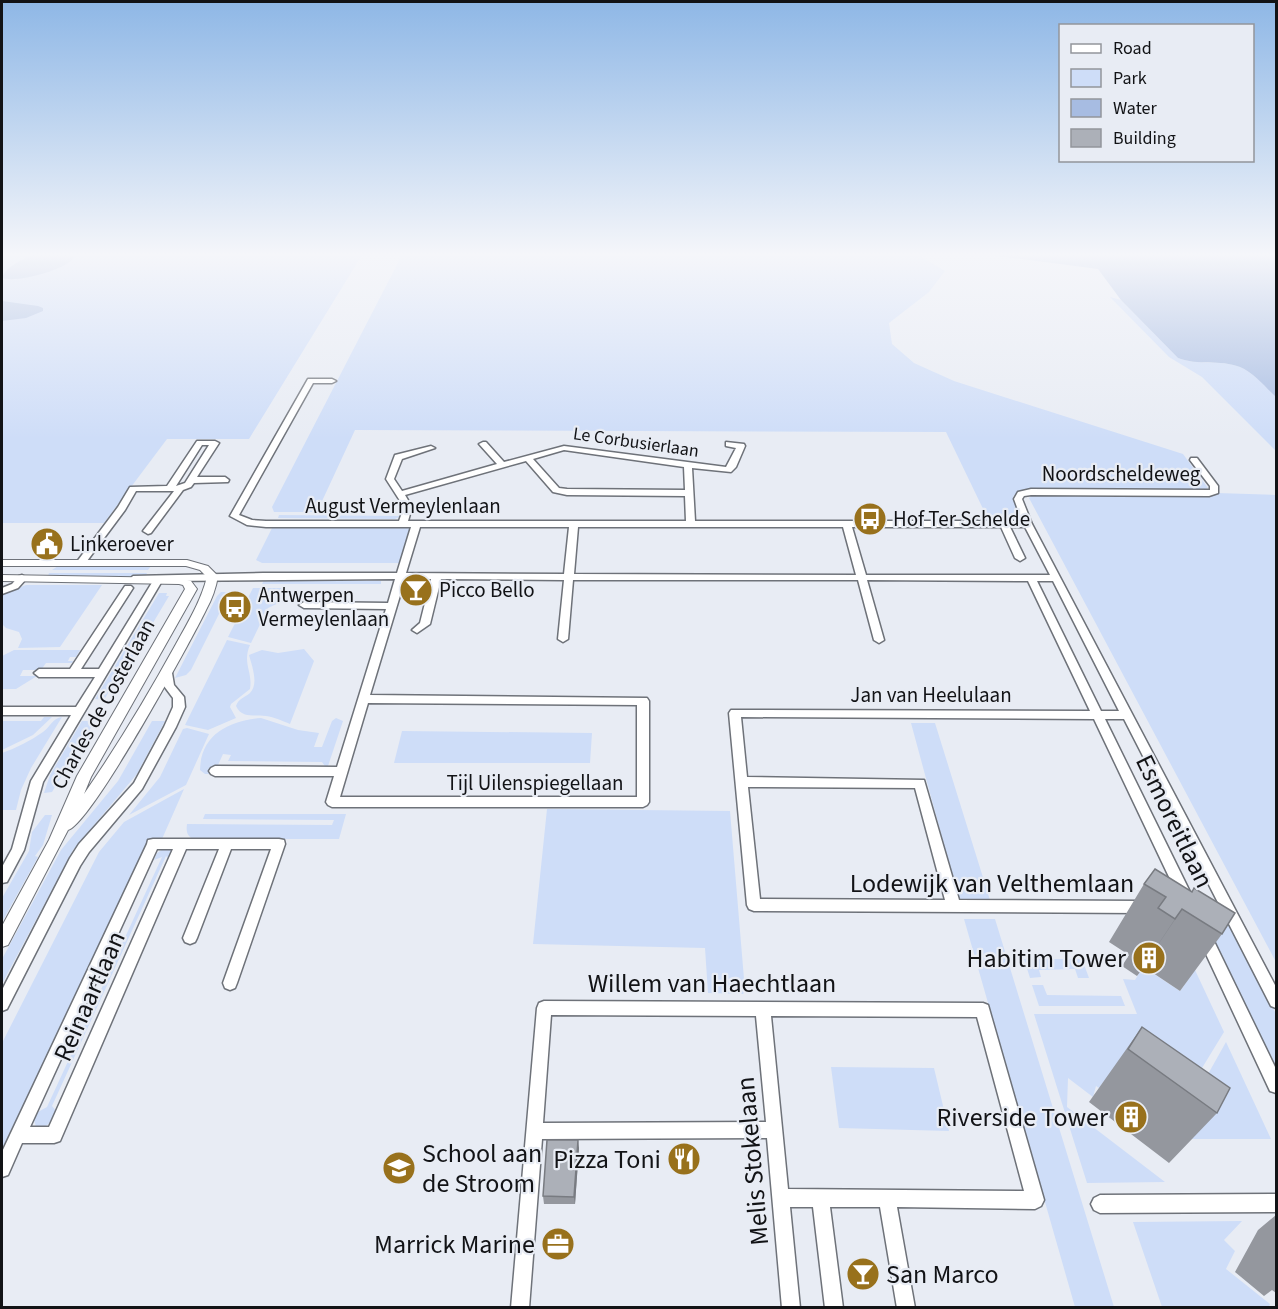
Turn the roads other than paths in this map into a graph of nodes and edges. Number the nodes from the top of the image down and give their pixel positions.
1 (332, 381) dead end
2 (483, 444) dead end
3 (729, 444) dead end
4 (432, 448) dead end
5 (528, 458) junction
6 (1194, 460) dead end
7 (502, 465) junction
8 (688, 465) junction
9 (191, 480) junction
10 (225, 480) dead end
11 (175, 488) junction
12 (689, 493) junction
13 (399, 494) junction
14 (403, 523) junction
15 (417, 523) junction
16 (574, 524) junction
17 (691, 524) junction
18 (847, 524) junction
19 (1005, 524) junction
20 (1028, 524) junction
21 (148, 531) dead end
22 (1020, 558) dead end
23 (2, 563) edge
24 (81, 563) junction
25 (158, 563) junction
26 (209, 576) junction
27 (401, 576) junction
28 (437, 576) junction
29 (569, 576) junction
30 (862, 577) junction
31 (2, 578) edge
32 (22, 578) junction
33 (1031, 578) junction
34 (1056, 578) junction
35 (157, 579) junction
36 (128, 588) dead end
37 (191, 589) junction
38 (2, 591) edge
39 (304, 605) dead end
40 (392, 606) junction
41 (417, 630) dead end
42 (563, 639) dead end
43 (879, 640) dead end
44 (39, 673) dead end
45 (73, 673) junction
46 (101, 673) junction
47 (167, 673) junction
48 (363, 699) junction
49 (2, 711) edge
50 (79, 711) junction
51 (1097, 715) junction
52 (1128, 715) junction
53 (215, 771) dead end
54 (341, 772) junction
55 (741, 782) junction
56 (56, 842) junction
57 (182, 844) junction
58 (227, 844) junction
59 (2, 878) edge
60 (954, 907) junction
61 (1160, 908) edge
62 (1186, 908) edge
63 (1210, 908) edge
64 (1229, 908) junction
65 (1199, 924) edge
66 (190, 938) dead end
67 (2, 940) edge
68 (230, 983) dead end
69 (1276, 1001) edge
70 (2, 1004) edge
71 (763, 1009) junction
72 (1276, 1085) edge
73 (774, 1130) junction
74 (534, 1131) junction
75 (18, 1135) junction
76 (2, 1169) edge
77 (781, 1198) junction
78 (820, 1198) junction
79 (887, 1198) junction
80 (1276, 1203) edge
81 (1100, 1204) dead end
82 (520, 1308) edge
83 (792, 1308) edge
84 (834, 1308) edge
85 (906, 1308) edge

1 - 14 street, August Vermeylenlaan
2 - 7 street
3 - 8 street, Le Corbusierlaan
4 - 13 street
5 - 7 street, Le Corbusierlaan
5 - 8 street, Le Corbusierlaan
5 - 12 street
6 - 20 street, Noordscheldeweg
7 - 13 street, Le Corbusierlaan
8 - 12 street
9 - 10 street
9 - 11 street
9 - 11 street
11 - 21 street
11 - 24 street
12 - 17 street
13 - 14 street
14 - 15 street, August Vermeylenlaan
15 - 16 street, August Vermeylenlaan
15 - 27 street
16 - 17 street, August Vermeylenlaan
16 - 29 street
17 - 18 street, August Vermeylenlaan
18 - 19 street, August Vermeylenlaan
18 - 30 street
19 - 20 street, August Vermeylenlaan
19 - 22 street
20 - 34 street, Esmoreitlaan
23 - 24 main road
24 - 25 main road
25 - 26 main road
25 - 35 street
26 - 27 street
26 - 35 street
26 - 37 street, Charles de Costerlaan
26 - 47 main road, Charles de Costerlaan
27 - 28 street
27 - 40 street
28 - 29 street
28 - 41 street
29 - 30 street
29 - 42 street
30 - 33 street
30 - 43 street
31 - 32 main road
32 - 35 main road
32 - 38 street
33 - 34 street
33 - 51 street, Esmoreitlaan
34 - 52 street, Esmoreitlaan
35 - 37 main road
35 - 46 street, Charles de Costerlaan
36 - 45 street, Charles de Costerlaan
37 - 56 main road, Charles de Costerlaan
39 - 40 street
40 - 48 street
44 - 45 street, Charles de Costerlaan
45 - 46 street, Charles de Costerlaan
46 - 50 street, Charles de Costerlaan
47 - 56 main road, Charles de Costerlaan
47 - 70 street, Charles de Costerlaan
48 - 54 street
48 - 54 street, Tijl Uilenspiegellaan
49 - 50 street
50 - 59 street, Charles de Costerlaan
51 - 52 street, Jan van Heelulaan
51 - 55 street, Jan van Heelulaan
51 - 62 street, Esmoreitlaan
52 - 64 street, Esmoreitlaan
53 - 54 street
55 - 60 street
55 - 60 street, Lodewijk van Velthemlaan
56 - 67 main road, Charles de Costerlaan
57 - 58 street, Reinaartlaan
57 - 75 street, Reinaartlaan
57 - 75 street, Reinaartlaan
58 - 66 street
58 - 68 street, Reinaartlaan
60 - 61 street, Lodewijk van Velthemlaan
63 - 64 street
64 - 69 street, Esmoreitlaan
65 - 72 street
71 - 73 street, Melis Stokelaan
71 - 74 street, Willem van Haechtlaan
71 - 79 street, Willem van Haechtlaan
73 - 74 street
73 - 77 street, Melis Stokelaan
74 - 82 street, Willem van Haechtlaan
75 - 76 street, Reinaartlaan
77 - 78 street
77 - 83 street, Melis Stokelaan
78 - 79 street
78 - 84 street
79 - 85 street
80 - 81 street

